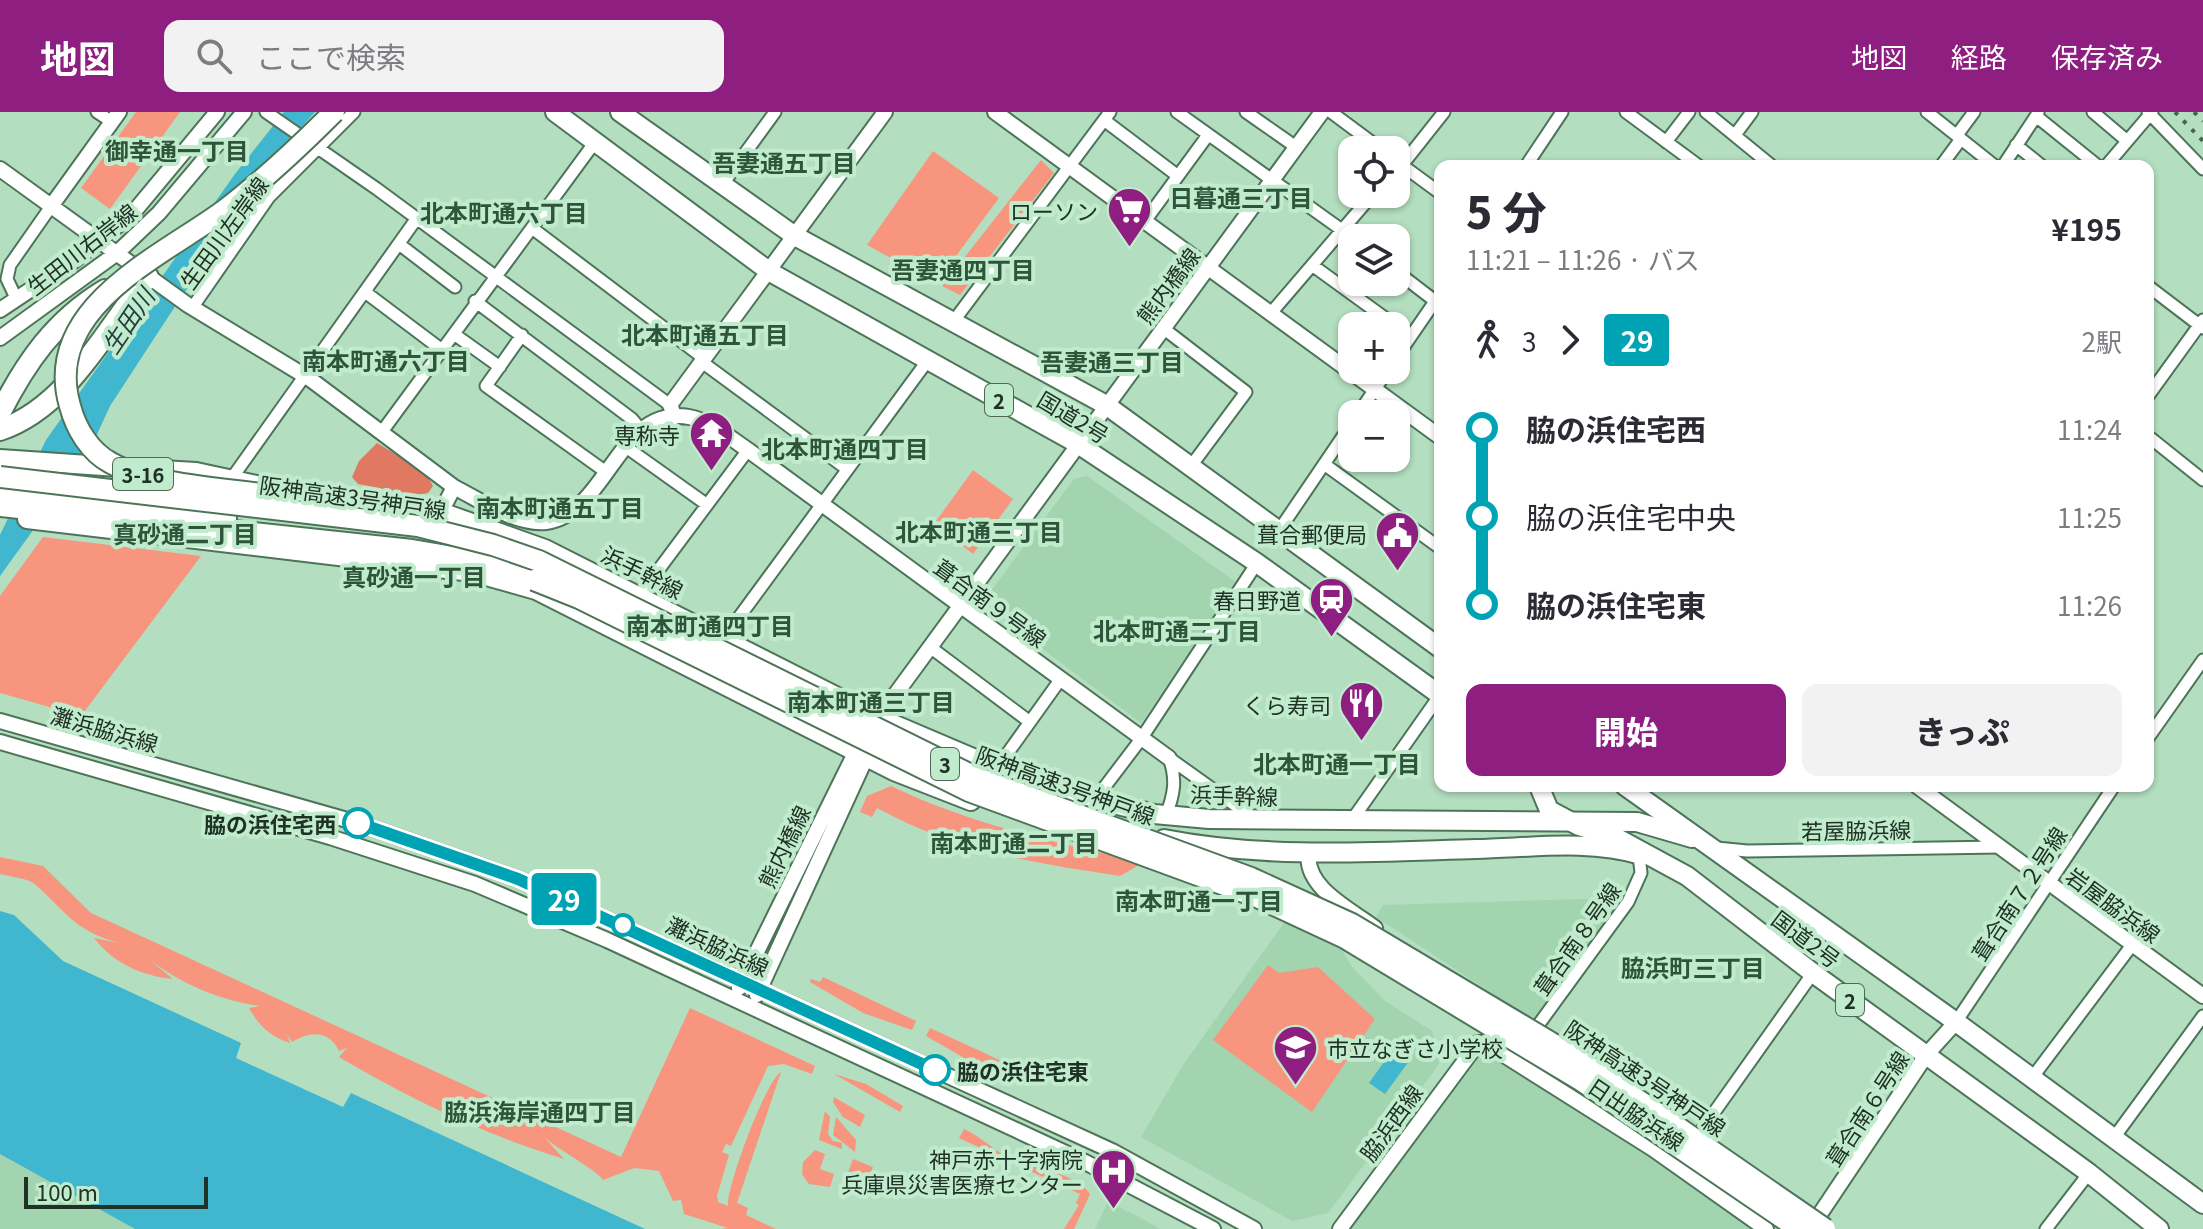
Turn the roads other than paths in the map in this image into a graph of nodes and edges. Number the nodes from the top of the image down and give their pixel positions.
1 (97, 112) edge
2 (217, 112) edge
3 (244, 112) edge
4 (334, 112) edge
5 (354, 112) edge
6 (555, 112) edge
7 (620, 112) edge
8 (775, 112) edge
9 (885, 112) edge
10 (995, 112) edge
11 (1177, 112) edge
12 (1246, 112) edge
13 (1322, 112) edge
14 (1331, 112) edge
15 (1444, 112) edge
16 (1562, 112) edge
17 (1626, 112) edge
18 (1689, 112) edge
19 (1706, 112) edge
20 (1752, 112) edge
21 (1927, 112) edge
22 (1974, 112) edge
23 (2093, 112) edge
24 (268, 113) edge
25 (2150, 113) edge
26 (2037, 114) edge
27 (1107, 116) edge
28 (115, 117) edge
29 (1208, 135) junction
30 (1735, 135) junction
31 (1363, 136) edge
32 (1959, 137) junction
33 (2126, 140) junction
34 (595, 142) junction
35 (1666, 142) junction
36 (2016, 145) junction
37 (1296, 147) junction
38 (319, 148) junction
39 (1410, 150) edge
40 (1530, 160) edge
41 (1691, 160) edge
42 (1765, 160) edge
43 (1945, 160) edge
44 (1988, 160) edge
45 (2007, 160) edge
46 (2035, 160) edge
47 (2091, 160) edge
48 (2111, 160) edge
49 (1070, 166) junction
50 (0, 169) edge
51 (2203, 169) edge
52 (1410, 172) edge
53 (1178, 176) junction
54 (1271, 181) junction
55 (722, 185) junction
56 (1434, 189) edge
57 (52, 205) junction
58 (417, 218) junction
59 (1145, 221) junction
60 (1338, 226) edge
61 (532, 228) junction
62 (795, 236) junction
63 (101, 241) junction
64 (1338, 243) edge
65 (399, 244) junction
66 (117, 253) junction
67 (1312, 265) junction
68 (1207, 267) junction
69 (770, 272) junction
70 (494, 275) junction
71 (150, 279) junction
72 (1410, 280) edge
73 (119, 282) junction
74 (455, 287) dead end
75 (2154, 290) edge
76 (365, 292) junction
77 (1434, 295) edge
78 (16, 298) junction
79 (475, 301) junction
80 (1434, 303) edge
81 (190, 307) junction
82 (0, 310) edge
83 (1377, 312) edge
84 (1271, 313) junction
85 (953, 322) junction
86 (2202, 325) edge
87 (1163, 328) junction
88 (454, 334) junction
89 (522, 335) junction
90 (1411, 337) edge
91 (0, 338) edge
92 (442, 350) junction
93 (703, 360) junction
94 (928, 360) junction
95 (500, 367) junction
96 (305, 375) junction
97 (1378, 384) edge
98 (2154, 388) edge
99 (1375, 389) junction
100 (1368, 400) edge
101 (1106, 405) junction
102 (672, 411) junction
103 (0, 413) edge
104 (0, 430) edge
105 (642, 431) junction
106 (381, 433) junction
107 (1434, 433) edge
108 (2154, 441) edge
109 (1078, 444) junction
110 (1338, 444) edge
111 (626, 447) junction
112 (748, 450) junction
113 (10, 460) edge
114 (1324, 464) junction
115 (1191, 466) junction
116 (847, 469) junction
117 (606, 472) junction
118 (232, 478) junction
119 (2203, 480) edge
120 (454, 487) junction
121 (1, 491) edge
122 (706, 504) junction
123 (821, 504) junction
124 (441, 512) junction
125 (0, 515) edge
126 (387, 522) junction
127 (1280, 529) junction
128 (1434, 544) edge
129 (471, 560) joint
130 (1257, 563) junction
131 (639, 596) junction
132 (959, 605) junction
133 (723, 639) junction
134 (1434, 644) edge
135 (930, 647) junction
136 (2203, 660) edge
137 (1060, 680) junction
138 (1434, 691) edge
139 (1434, 704) edge
140 (879, 718) junction
141 (0, 721) edge
142 (1030, 722) junction
143 (2154, 729) edge
144 (1141, 739) junction
145 (0, 742) edge
146 (861, 755) junction
147 (1169, 758) junction
148 (997, 768) junction
149 (1539, 792) edge
150 (1542, 792) edge
151 (1633, 792) edge
152 (1925, 792) edge
153 (2110, 792) edge
154 (1094, 802) junction
155 (1166, 815) junction
156 (1525, 819) junction
157 (1352, 820) junction
158 (1566, 820) junction
159 (1258, 821) junction
160 (2000, 847) junction
161 (1712, 848) junction
162 (1309, 852) junction
163 (1639, 855) junction
164 (1687, 876) junction
165 (2046, 883) junction
166 (2132, 945) junction
167 (1813, 973) junction
168 (742, 981) junction
169 (759, 989) junction
170 (2203, 996) edge
171 (734, 999) junction
172 (751, 1007) junction
173 (2203, 1016) edge
174 (1956, 1022) junction
175 (1529, 1039) junction
176 (1478, 1043) joint
177 (1927, 1054) junction
178 (2032, 1078) junction
179 (1696, 1138) junction
180 (2113, 1139) junction
181 (2089, 1173) junction
182 (2203, 1204) edge
183 (1816, 1228) edge
184 (1213, 1229) edge
185 (1254, 1229) edge
186 (1340, 1229) edge
187 (1766, 1229) edge
188 (2046, 1229) edge
189 (2159, 1229) edge

1 - 28 street
2 - 63 street, 生田川右岸線
3 - 66 street, 生田川右岸線
4 - 73 highway, 3-16, bridge
5 - 38 street, 生田川左岸線
6 - 34 main road, 国道2号 / 2
7 - 55 main road, 国道2号 / 2
8 - 55 street
9 - 62 street
10 - 49 street
11 - 29 street
12 - 37 street
13 - 37 street, 熊内橋線
14 - 31 street
15 - 39 street
16 - 40 street
17 - 35 street
18 - 35 street
19 - 30 street
20 - 30 street
21 - 32 street
22 - 32 street
23 - 33 street
24 - 38 street
25 - 33 street
25 - 51 street
26 - 36 street
26 - 47 street
27 - 49 street
27 - 53 street
28 - 57 street
29 - 53 street
29 - 54 street
30 - 42 street
32 - 43 street
32 - 44 street
33 - 48 street
34 - 61 street
34 - 69 main road, 国道2号 / 2
35 - 41 street
36 - 45 street
36 - 46 street
37 - 54 street, 熊内橋線
38 - 58 street
38 - 81 street, 生田川左岸線
49 - 59 street
49 - 85 street
50 - 57 street
52 - 56 street
53 - 59 street
54 - 60 street
54 - 68 street, 熊内橋線
55 - 62 main road, 国道2号 / 2
57 - 63 street
57 - 78 street
58 - 65 street
58 - 70 street
59 - 68 street
61 - 70 street
61 - 93 street
62 - 69 street
62 - 85 main road, 国道2号 / 2
63 - 66 street
63 - 78 street, 生田川右岸線
64 - 67 street
65 - 74 street
65 - 76 street
66 - 71 street
66 - 91 street, 生田川右岸線
67 - 83 street
67 - 84 street
68 - 84 street
68 - 87 street, 熊内橋線
69 - 93 street
69 - 94 main road, 国道2号 / 2
70 - 79 street
70 - 102 street
71 - 81 street
71 - 104 highway
72 - 77 street
73 - 103 highway, 3-16, bridge
73 - 126 highway, 3-16, bridge
75 - 86 street
76 - 92 street
76 - 96 street
78 - 82 street, 生田川右岸線
79 - 88 street
79 - 89 street
80 - 90 street
81 - 96 street
84 - 99 street
85 - 101 main road, 国道2号 / 2
86 - 98 street
87 - 101 street, 熊内橋線
87 - 115 street
88 - 92 street
88 - 95 street
89 - 95 street
89 - 105 street
92 - 106 street
93 - 102 street
93 - 116 street
94 - 109 main road, 国道2号 / 2
94 - 116 street
95 - 117 street
96 - 106 street
96 - 118 street
97 - 99 street
99 - 100 street
99 - 107 street
101 - 109 street, 熊内橋線
101 - 115 main road, 国道2号 / 2
102 - 105 street
102 - 112 street, 葺合南９号線
105 - 111 street
106 - 120 street
108 - 119 street
109 - 130 main road, 国道2号 / 2
109 - 132 street, 熊内橋線
110 - 114 street
111 - 117 street
111 - 122 street
112 - 122 street
112 - 123 street, 葺合南９号線
113 - 118 main road, 浜手幹線
114 - 127 street
114 - 128 street
115 - 127 main road, 国道2号 / 2
116 - 123 street
117 - 120 street
118 - 124 main road, 浜手幹線
120 - 124 street
121 - 126 highway, 阪神高速3号神戸線 / 3, bridge
121 - 129 highway, 3-16
122 - 131 street
123 - 132 street, 葺合南９号線
123 - 133 street
124 - 131 main road, 浜手幹線
125 - 146 main road
126 - 183 highway, 阪神高速3号神戸線 / 3, bridge
127 - 134 main road, 国道2号 / 2
129 - 183 highway, 阪神高速3号神戸線 / 3, bridge
130 - 138 main road, 国道2号 / 2
130 - 144 street
131 - 133 main road, 浜手幹線
132 - 135 street, 熊内橋線
132 - 137 street, 葺合南９号線
133 - 140 main road, 浜手幹線
135 - 140 street, 熊内橋線
135 - 142 street
136 - 143 street
137 - 142 street
137 - 144 street, 葺合南９号線
139 - 157 street
140 - 146 street, 熊内橋線
140 - 148 main road, 浜手幹線
141 - 168 street, 灘浜脇浜線
142 - 148 street
144 - 147 street, 葺合南９号線
144 - 154 street
145 - 171 street, 灘浜脇浜線
146 - 162 main road
146 - 168 street, 熊内橋線
146 - 169 street, 熊内橋線
147 - 155 street
147 - 159 street, 葺合南９号線
148 - 154 main road, 浜手幹線
149 - 156 street
150 - 158 main road
151 - 161 main road, 国道2号 / 2
152 - 160 street, 岩屋脇浜線
153 - 165 street, 葺合南７２号線
154 - 155 main road, 浜手幹線
155 - 159 main road, 浜手幹線
156 - 157 main road, 浜手幹線
156 - 158 main road, 浜手幹線
157 - 159 main road, 浜手幹線
158 - 161 main road, 浜手幹線
158 - 164 main road, 国道2号 / 2
160 - 161 street, 若屋脇浜線
160 - 165 street, 岩屋脇浜線
161 - 174 main road, 国道2号 / 2
162 - 163 main road
162 - 175 street
163 - 164 main road
163 - 175 street, 葺合南８号線
164 - 167 main road, 国道2号 / 2
165 - 166 street, 岩屋脇浜線
165 - 174 street, 葺合南７２号線
166 - 170 street, 岩屋脇浜線
166 - 178 street
167 - 177 main road, 国道2号 / 2
167 - 179 street
168 - 169 street, 灘浜脇浜線
168 - 171 street, 熊内橋線
169 - 172 street, 熊内橋線
169 - 185 street, 灘浜脇浜線
171 - 172 street, 灘浜脇浜線
172 - 184 street, 灘浜脇浜線
173 - 180 street
174 - 177 street, 葺合南６号線
174 - 178 main road, 国道2号 / 2
175 - 179 street
176 - 186 street, 脇浜西線
176 - 187 street, 日出脇浜線
177 - 181 main road, 国道2号 / 2
177 - 183 street, 葺合南６号線
178 - 180 main road, 国道2号 / 2
179 - 183 street
180 - 182 main road, 国道2号 / 2
181 - 188 street
181 - 189 main road, 国道2号 / 2

